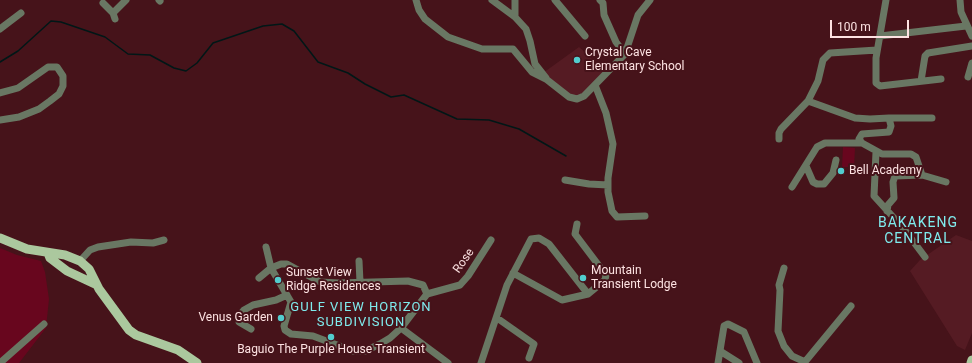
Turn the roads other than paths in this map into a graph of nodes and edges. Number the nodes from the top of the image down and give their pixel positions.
1 (126, 0) edge
2 (416, 0) edge
3 (492, 0) edge
4 (515, 0) edge
5 (555, 0) edge
6 (600, 0) edge
7 (650, 0) edge
8 (886, 0) edge
9 (960, 0) edge
10 (103, 3) dead end
11 (21, 13) dead end
12 (515, 17) junction
13 (966, 26) junction
14 (0, 29) edge
15 (585, 36) dead end
16 (880, 36) junction
17 (972, 36) edge
18 (972, 46) edge
19 (877, 50) junction
20 (625, 54) junction
21 (972, 63) edge
22 (968, 77) dead end
23 (546, 79) junction
24 (941, 79) dead end
25 (921, 81) junction
26 (595, 85) junction
27 (0, 93) edge
28 (808, 101) junction
29 (889, 118) junction
30 (932, 118) dead end
31 (0, 120) edge
32 (779, 139) dead end
33 (862, 143) junction
34 (876, 152) junction
35 (836, 160) dead end
36 (806, 166) junction
37 (922, 174) junction
38 (565, 180) dead end
39 (946, 182) dead end
40 (608, 185) junction
41 (792, 187) dead end
42 (887, 211) junction
43 (645, 216) dead end
44 (577, 224) dead end
45 (0, 238) edge
46 (164, 240) dead end
47 (491, 240) dead end
48 (266, 247) dead end
49 (48, 253) junction
50 (925, 257) dead end
51 (80, 261) junction
52 (359, 261) dead end
53 (271, 268) junction
54 (784, 268) dead end
55 (513, 273) junction
56 (259, 278) dead end
57 (360, 282) junction
58 (97, 285) junction
59 (427, 294) junction
60 (588, 294) junction
61 (287, 295) junction
62 (851, 306) dead end
63 (497, 318) junction
64 (44, 324) dead end
65 (401, 328) junction
66 (251, 329) dead end
67 (720, 351) junction
68 (529, 358) dead end
69 (972, 360) edge
70 (804, 362) edge
71 (0, 363) edge
72 (197, 363) edge
73 (448, 363) edge
74 (481, 363) edge
75 (718, 363) edge
76 (739, 363) edge
77 (757, 363) edge
78 (971, 363) edge

1 - 10 street
2 - 23 street
3 - 12 street
4 - 12 street
5 - 15 street
6 - 20 street
7 - 20 street
8 - 16 street
9 - 13 street
11 - 14 street
12 - 23 street
13 - 16 street
13 - 17 street
16 - 19 street
18 - 25 street
19 - 25 street
19 - 28 street
20 - 26 street
21 - 22 street
23 - 26 street
24 - 25 street
26 - 40 street
27 - 31 street
28 - 29 street
28 - 32 street
29 - 30 street
29 - 33 street
33 - 34 street
33 - 36 street
34 - 37 street
34 - 42 street
35 - 36 street
36 - 41 street
37 - 39 street
37 - 42 street
38 - 40 street
40 - 43 street
42 - 50 street
44 - 60 street
45 - 49 main road
46 - 51 street
47 - 59 street, Rose
48 - 53 street
49 - 51 main road
49 - 58 main road
51 - 58 main road
52 - 57 street
53 - 56 street
53 - 57 street
53 - 61 street
54 - 70 street
55 - 60 street
55 - 60 street
55 - 63 street
57 - 59 street
58 - 72 main road
59 - 65 street
61 - 65 street
61 - 66 street
62 - 70 street
63 - 68 street
63 - 74 street
64 - 71 street
65 - 73 street
67 - 75 street
67 - 76 street
67 - 77 street
69 - 78 main road

